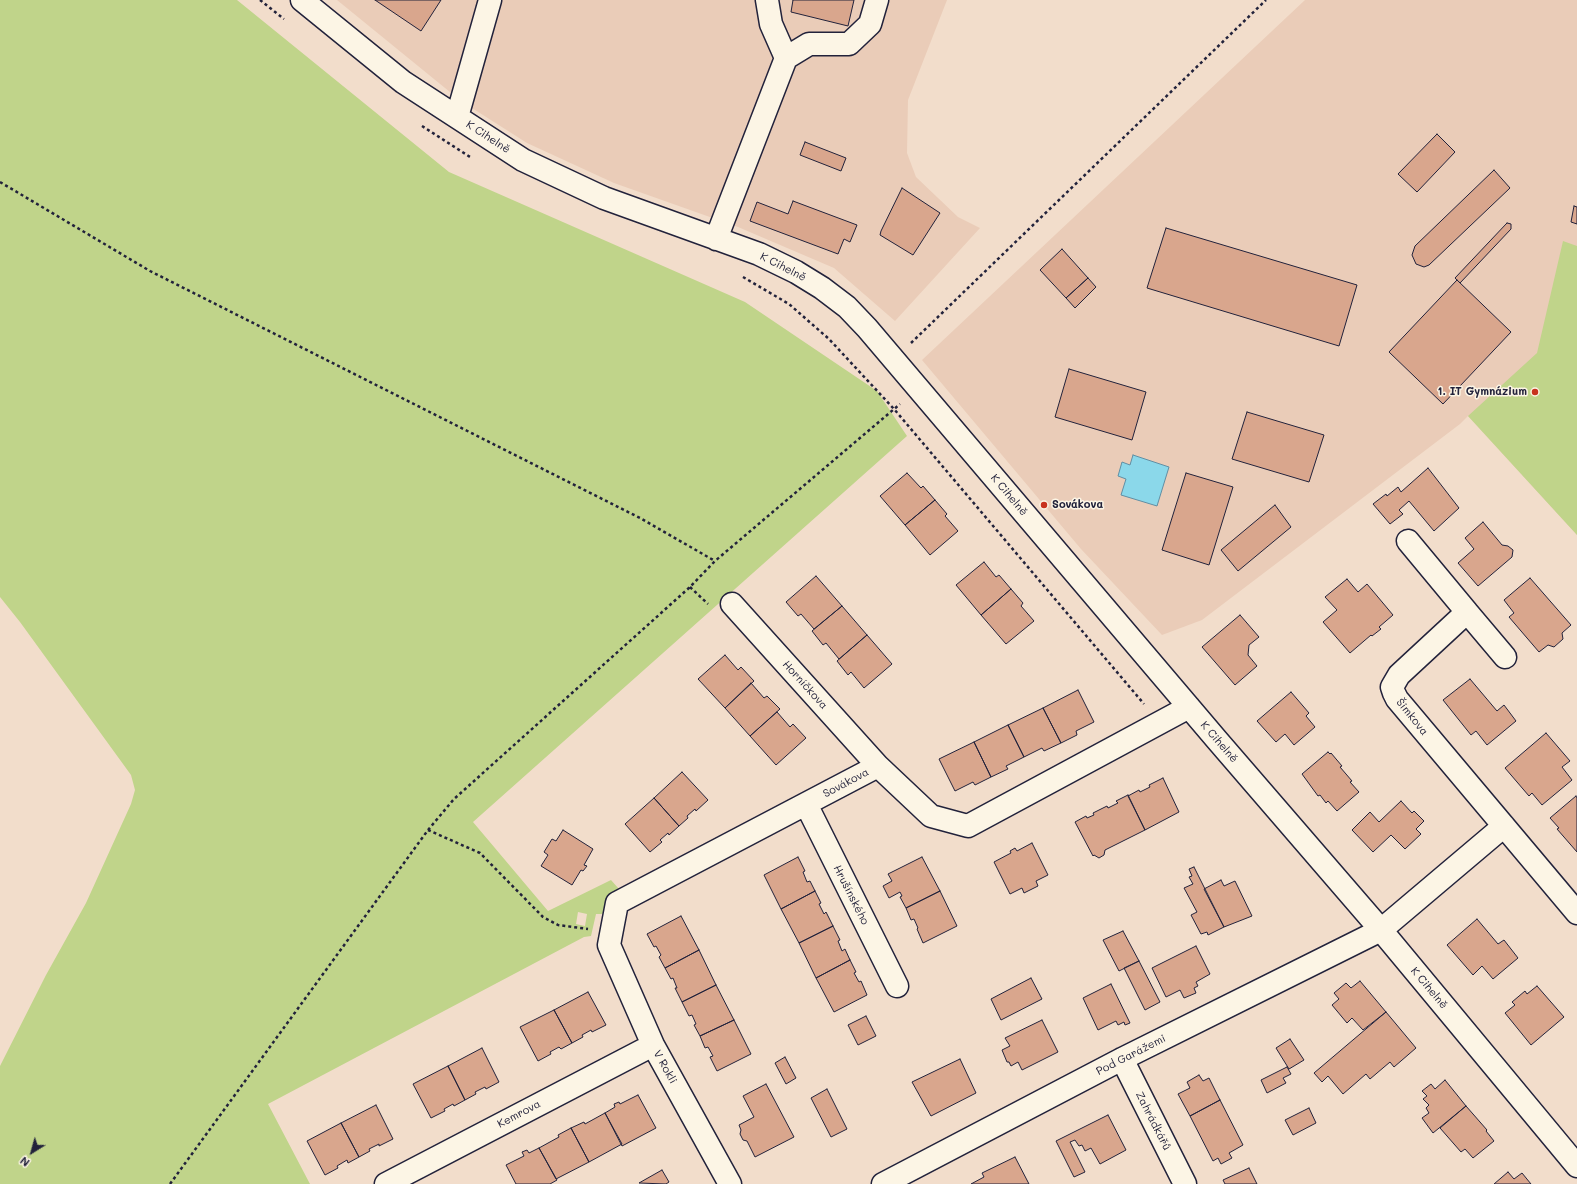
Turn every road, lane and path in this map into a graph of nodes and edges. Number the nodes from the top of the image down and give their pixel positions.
1 (302, 0) edge
2 (490, 0) edge
3 (767, 0) edge
4 (877, 0) edge
5 (1266, 0) edge
6 (786, 58) junction
7 (457, 117) junction
8 (0, 182) edge
9 (716, 239) junction
10 (894, 359) junction
11 (918, 388) junction
12 (894, 409) junction
13 (1408, 541) dead end
14 (715, 561) junction
15 (732, 604) dead end
16 (1466, 612) junction
17 (1505, 657) dead end
18 (1189, 707) junction
19 (1147, 708) dead end
20 (878, 766) junction
21 (806, 804) junction
22 (1504, 826) junction
23 (428, 830) junction
24 (1577, 913) edge
25 (1381, 930) junction
26 (611, 939) junction
27 (897, 986) dead end
28 (653, 1045) junction
29 (1122, 1059) junction
30 (1577, 1166) edge
31 (170, 1184) edge
32 (386, 1184) edge
33 (730, 1184) edge
34 (883, 1184) edge
35 (1184, 1184) edge

1 - 7 street, K Cihelně
2 - 7 street
3 - 6 street
4 - 6 street
5 - 10 path
6 - 9 street
7 - 9 street, K Cihelně
8 - 14 path
9 - 10 street, K Cihelně
10 - 11 street, K Cihelně
11 - 12 path
11 - 18 street, K Cihelně
12 - 14 path
12 - 19 path
13 - 16 street
14 - 23 path
15 - 20 street, Horníčkova
16 - 17 street
16 - 22 street, Šimkova
18 - 20 street, Sovákova
18 - 25 street, K Cihelně
20 - 21 street, Sovákova
21 - 26 street, Sovákova
21 - 27 street, Hrušínského
22 - 24 street, Šimkova
22 - 25 street
23 - 26 path
23 - 31 path
25 - 29 street, Pod Garážemi
25 - 30 street, K Cihelně
26 - 28 street, V Rokli
28 - 32 street, Kemrova
28 - 33 street, V Rokli
29 - 34 street, Pod Garážemi
29 - 35 street, Zahrádkářů

